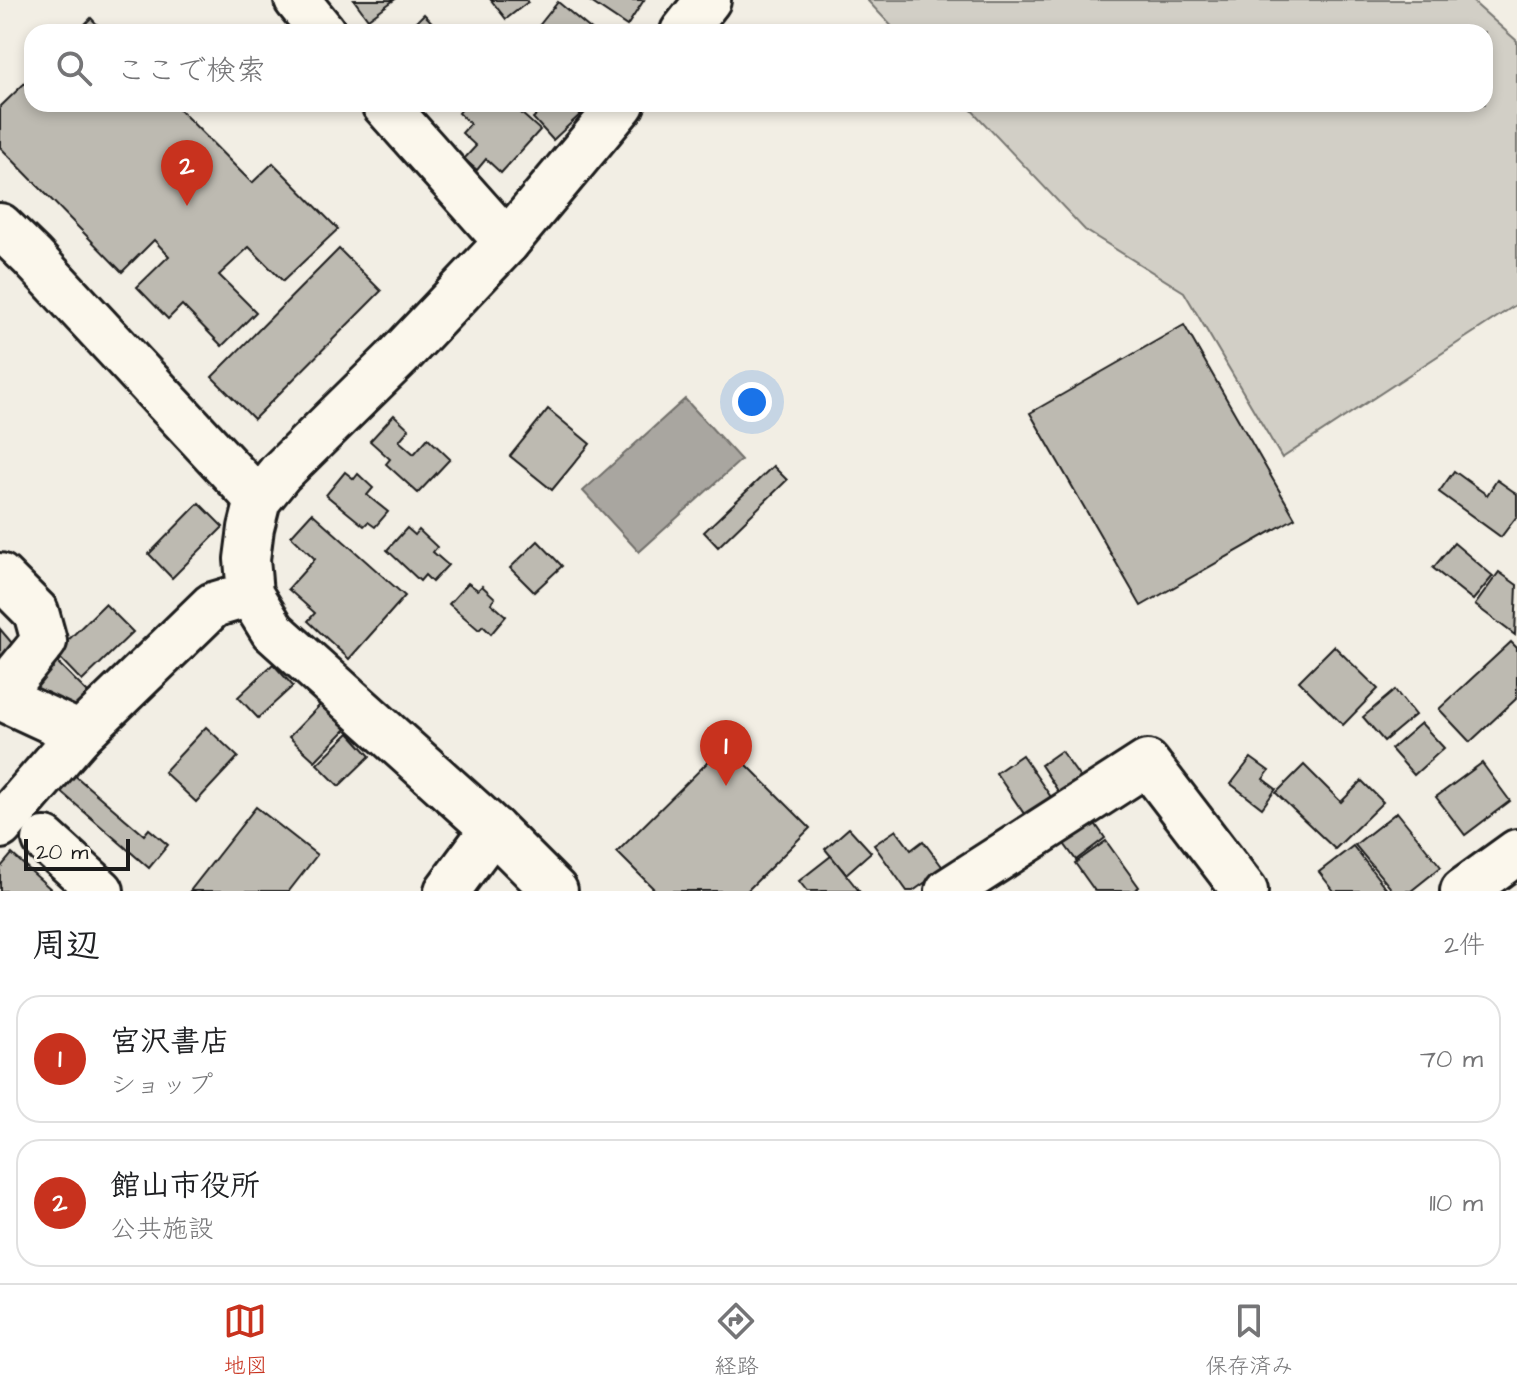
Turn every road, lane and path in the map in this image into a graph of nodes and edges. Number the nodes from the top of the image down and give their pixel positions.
1 (297, 0) edge
2 (708, 0) edge
3 (316, 24) edge
4 (689, 24) edge
5 (391, 112) edge
6 (615, 112) edge
7 (0, 226) edge
8 (507, 242) junction
9 (258, 500) junction
10 (0, 576) edge
11 (250, 594) junction
12 (0, 696) edge
13 (80, 734) junction
14 (0, 826) edge
15 (493, 829) junction
16 (45, 840) dead end
17 (1517, 852) edge
18 (101, 891) edge
19 (447, 891) edge
20 (555, 891) edge
21 (948, 891) edge
22 (1245, 891) edge
23 (1463, 891) edge

1 - 3 street
2 - 4 street
5 - 8 street
6 - 8 street
7 - 9 street
8 - 9 street
9 - 11 street
10 - 12 street
11 - 13 street
11 - 15 street
12 - 13 street
13 - 14 street
15 - 19 street
15 - 20 street
16 - 18 street
17 - 23 street
21 - 22 street

